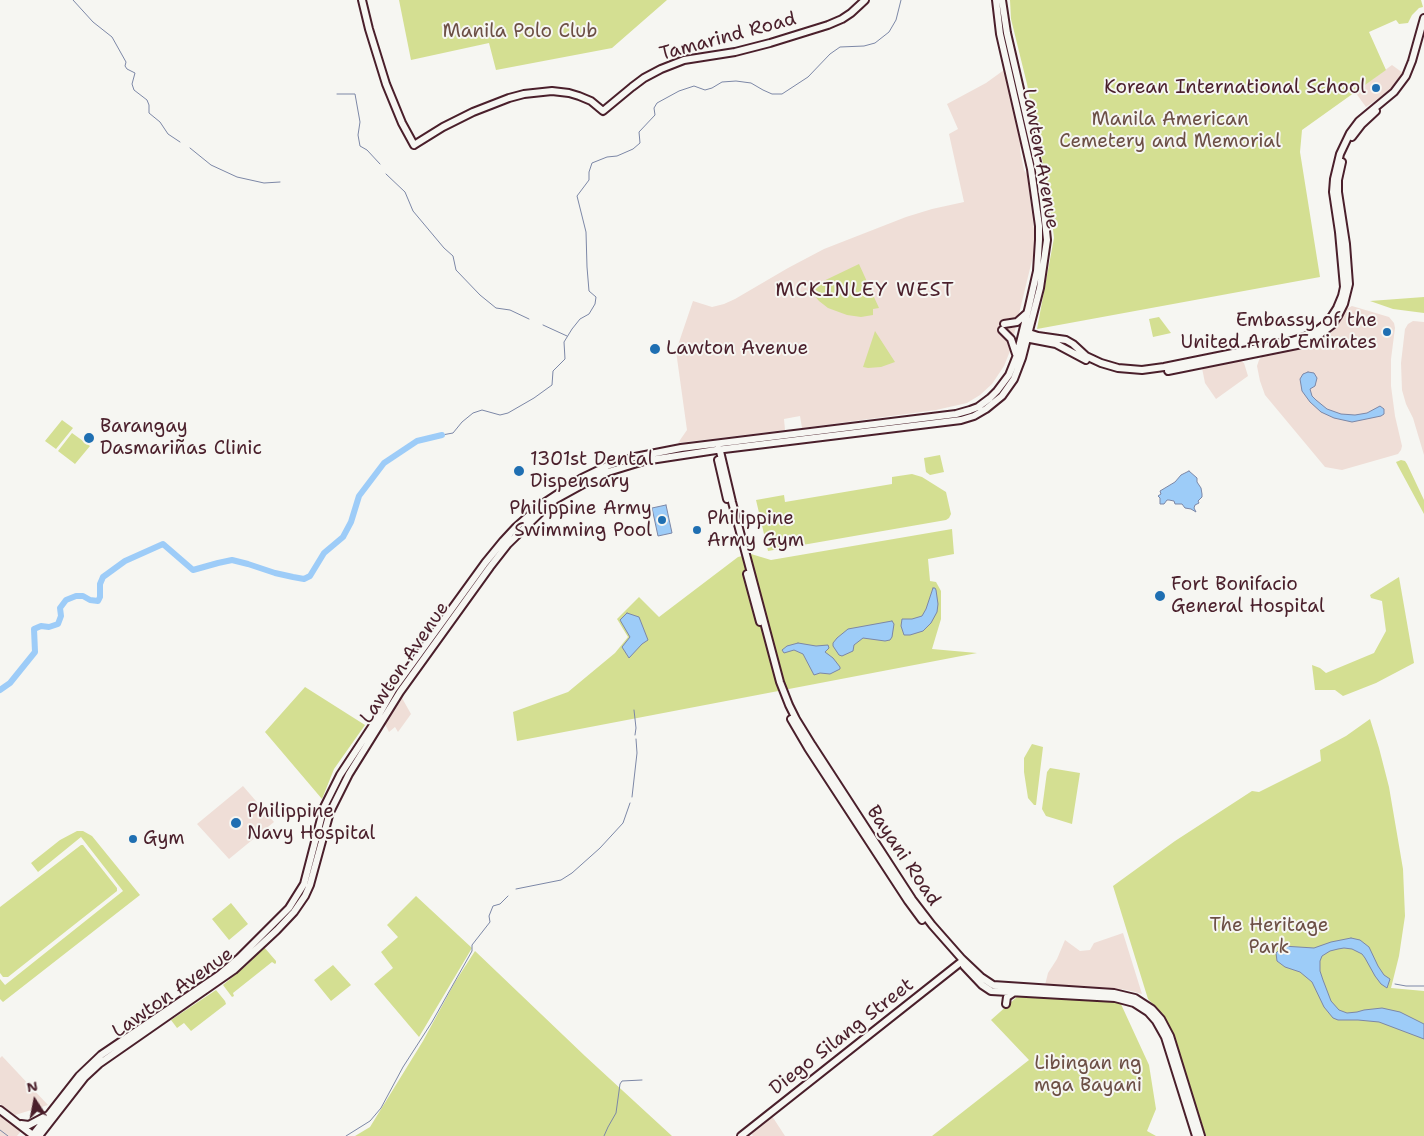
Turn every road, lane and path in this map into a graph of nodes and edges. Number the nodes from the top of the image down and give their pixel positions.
1 (362, 0) edge
2 (865, 0) edge
3 (996, 0) edge
4 (1002, 0) edge
5 (1424, 18) edge
6 (1424, 31) edge
7 (1381, 104) junction
8 (1029, 306) junction
9 (1025, 335) junction
10 (1016, 355) junction
11 (717, 447) junction
12 (732, 448) junction
13 (706, 452) junction
14 (721, 463) junction
15 (730, 502) junction
16 (961, 962) junction
17 (1014, 993) junction
18 (1006, 1004) dead end
19 (1171, 1045) junction
20 (0, 1110) edge
21 (50, 1113) junction
22 (20, 1124) junction
23 (35, 1136) edge
24 (741, 1136) edge
25 (1196, 1136) edge
26 (1201, 1136) edge

1 - 2 main road, Tamarind Road
3 - 8 main road, Lawton Avenue
4 - 9 main road, Lawton Avenue
5 - 7 main road
6 - 7 main road
7 - 9 main road
8 - 9 main road, Lawton Avenue
8 - 10 main road
9 - 10 main road, Lawton Avenue
9 - 12 main road, Lawton Avenue
10 - 11 main road, Lawton Avenue
11 - 12 main road, Lawton Avenue
11 - 13 main road, Lawton Avenue
11 - 14 main road, Bayani Road
11 - 21 main road, Lawton Avenue
12 - 14 main road
13 - 14 main road
13 - 23 main road, Lawton Avenue
14 - 15 main road, Bayani Road
15 - 16 main road, Bayani Road
15 - 19 main road, Bayani Road
16 - 17 main road, Bayani Road
16 - 24 main road, Diego Silang Street
17 - 18 main road
17 - 19 main road, Bayani Road
19 - 25 main road, Bayani Road
19 - 26 main road, Bayani Road
20 - 22 main road
21 - 22 main road
21 - 23 main road, Lawton Avenue
22 - 23 main road

